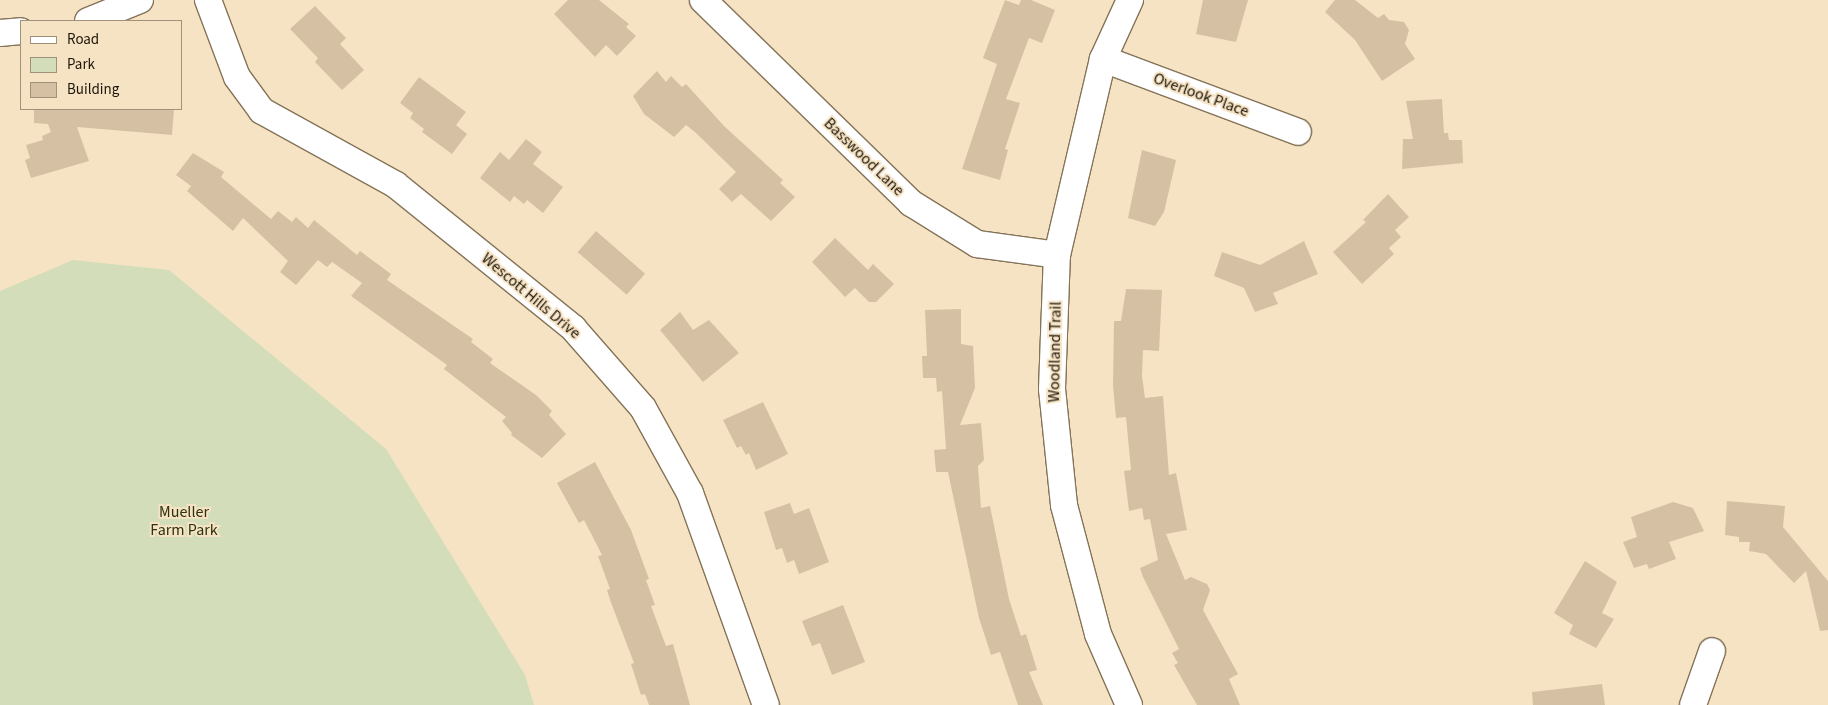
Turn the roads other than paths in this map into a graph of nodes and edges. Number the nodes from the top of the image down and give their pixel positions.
1 (140, 0) edge
2 (208, 0) edge
3 (704, 0) edge
4 (1130, 0) edge
5 (90, 20) edge
6 (20, 31) edge
7 (0, 33) edge
8 (1103, 59) junction
9 (1298, 132) dead end
10 (1057, 255) junction
11 (1712, 651) dead end
12 (766, 705) edge
13 (1129, 705) edge
14 (1693, 705) edge

1 - 5 street
2 - 12 street, Wescott Hills Drive
3 - 10 street, Basswood Lane
4 - 8 street, Woodland Trail
6 - 7 street
8 - 9 street, Overlook Place
8 - 10 street, Woodland Trail
10 - 13 street, Woodland Trail
11 - 14 street

